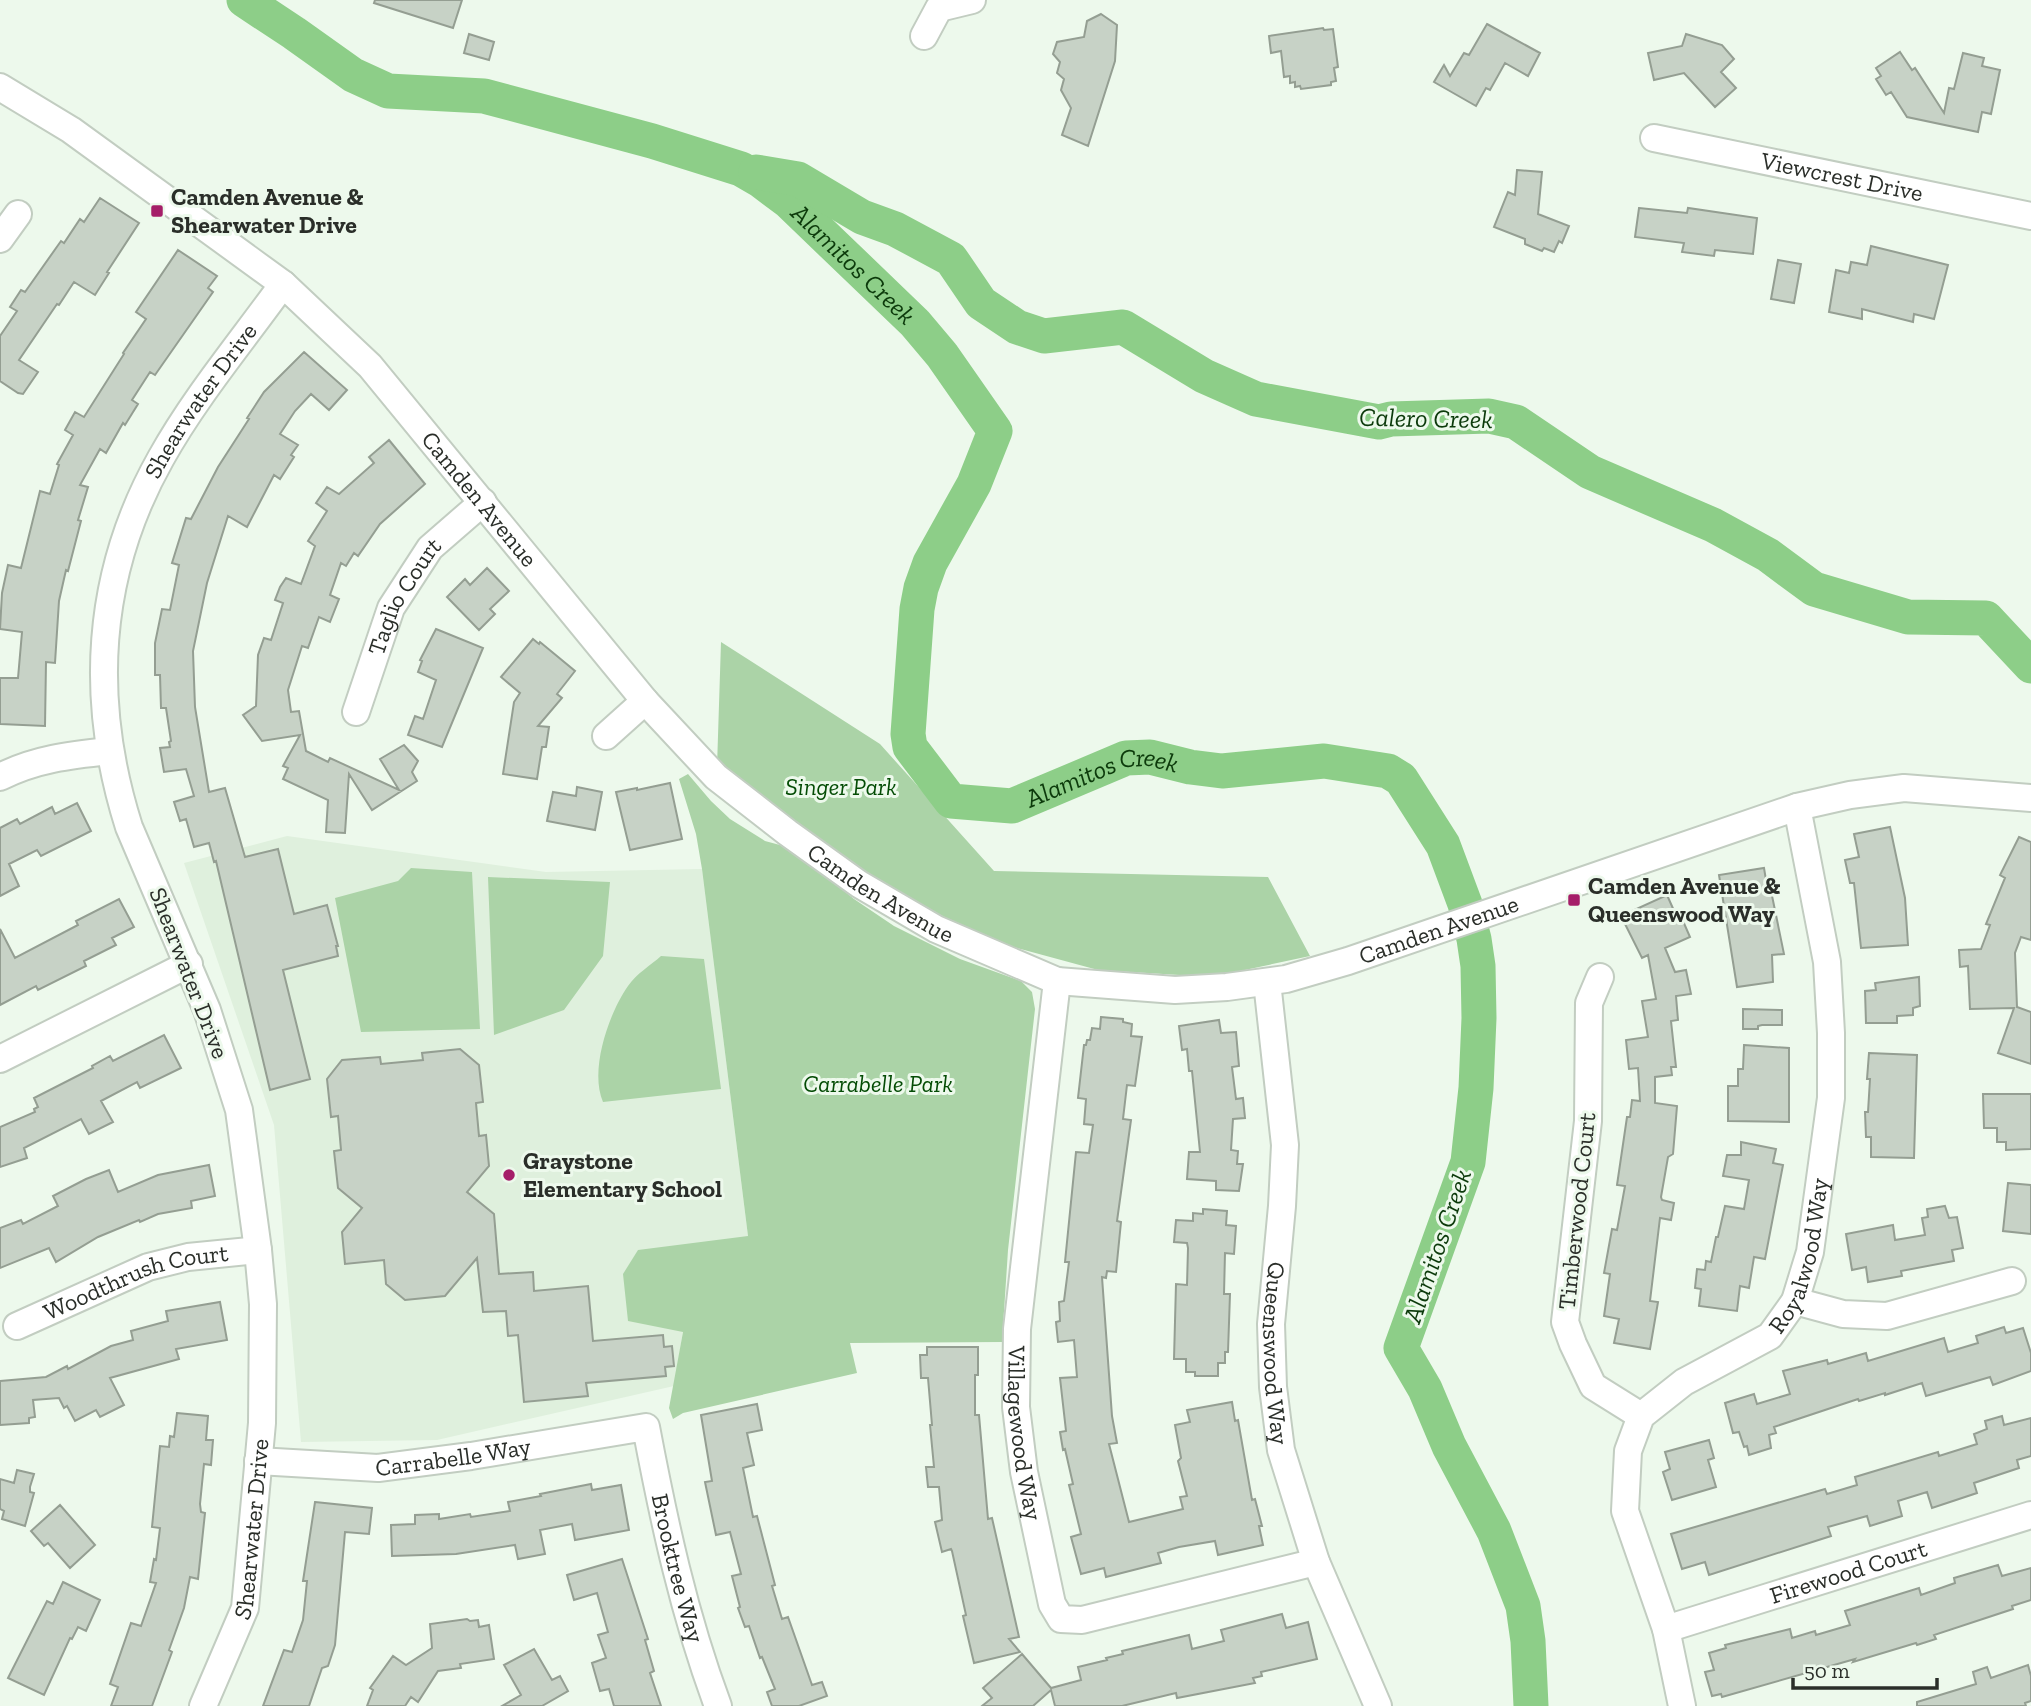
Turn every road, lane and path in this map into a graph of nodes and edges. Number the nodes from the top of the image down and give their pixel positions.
1 (972, 0) edge
2 (924, 36) dead end
3 (0, 87) edge
4 (1654, 138) dead end
5 (18, 214) dead end
6 (2031, 216) edge
7 (0, 240) edge
8 (283, 284) junction
9 (483, 502) junction
10 (645, 701) junction
11 (356, 712) dead end
12 (606, 736) dead end
13 (109, 751) junction
14 (0, 776) edge
15 (2031, 798) edge
16 (1797, 807) junction
17 (189, 964) junction
18 (1600, 977) dead end
19 (1057, 981) junction
20 (1267, 982) junction
21 (0, 1059) edge
22 (258, 1250) junction
23 (2012, 1281) dead end
24 (1795, 1301) junction
25 (17, 1326) dead end
26 (1641, 1416) junction
27 (646, 1427) joint
28 (258, 1461) junction
29 (2031, 1515) edge
30 (1316, 1562) junction
31 (1666, 1629) junction
32 (203, 1706) edge
33 (718, 1706) edge
34 (1378, 1706) edge
35 (1682, 1706) edge

1 - 2 street
3 - 8 street, Camden Avenue
4 - 6 street, Viewcrest Drive
5 - 7 street
8 - 9 street, Camden Avenue
8 - 13 street, Shearwater Drive
9 - 10 street, Camden Avenue
9 - 11 street, Taglio Court
10 - 12 street
10 - 19 street, Camden Avenue
13 - 14 street
13 - 17 street, Shearwater Drive
15 - 16 street, Camden Avenue
16 - 20 street, Camden Avenue
16 - 24 street, Royalwood Way
17 - 21 street
17 - 22 street, Shearwater Drive
18 - 26 street, Timberwood Court
19 - 20 street, Camden Avenue
19 - 30 street, Villagewood Way
20 - 30 street, Queenswood Way
22 - 25 street, Woodthrush Court
22 - 28 street, Shearwater Drive
23 - 24 street
24 - 26 street, Royalwood Way
26 - 31 street
27 - 28 street, Carrabelle Way
27 - 33 street, Brooktree Way
28 - 32 street, Shearwater Drive
29 - 31 street, Firewood Court
30 - 34 street, Queenswood Way
31 - 35 street

